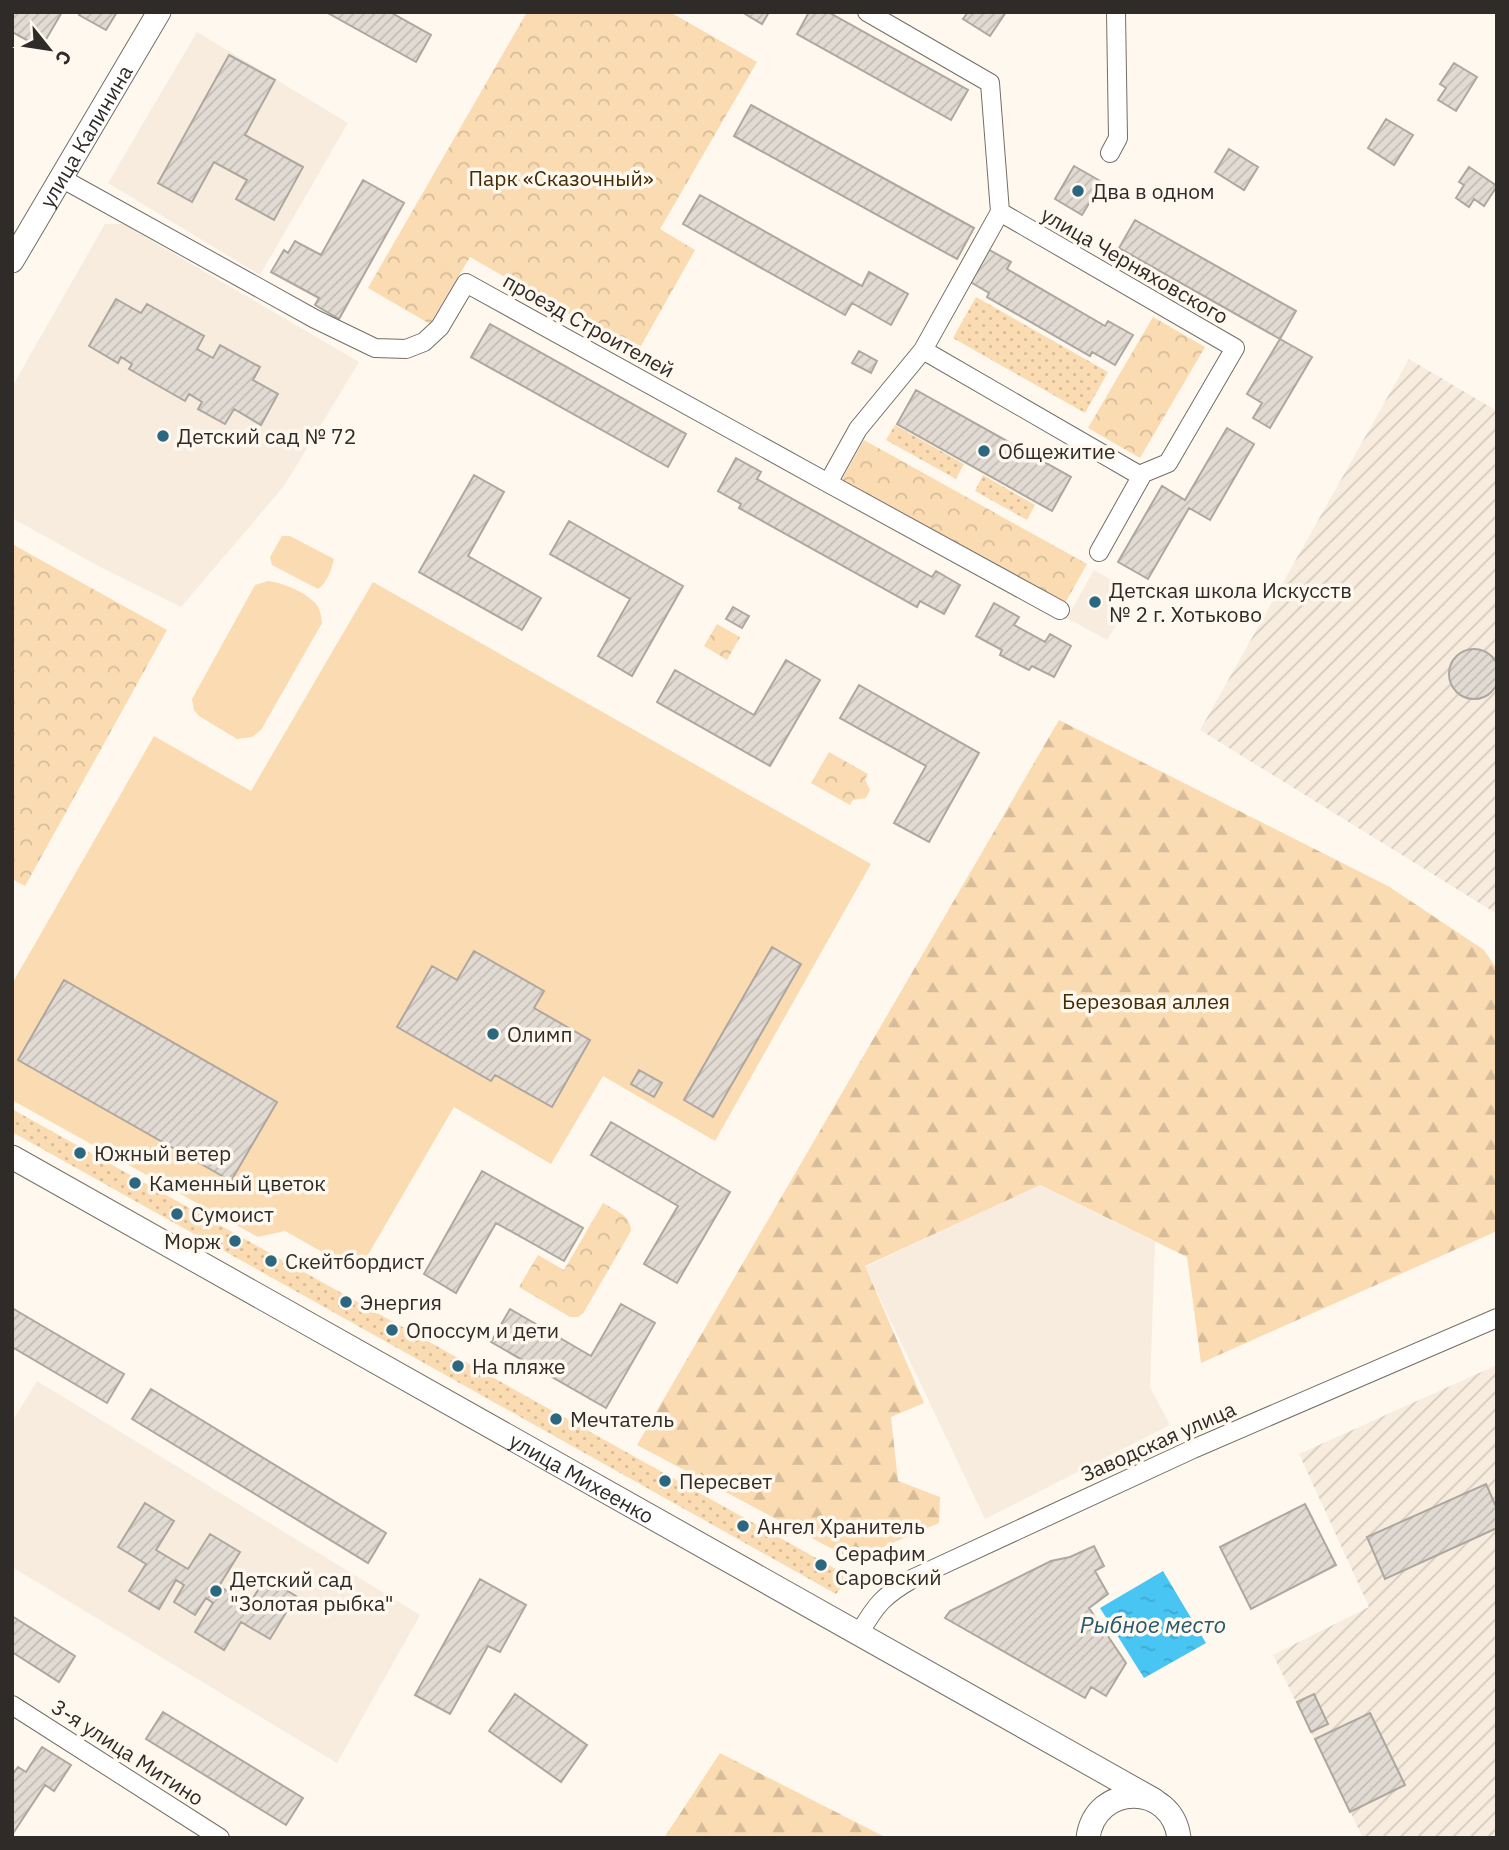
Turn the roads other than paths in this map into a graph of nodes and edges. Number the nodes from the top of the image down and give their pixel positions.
1 (159, 12) edge
2 (867, 12) edge
3 (1116, 12) edge
4 (1110, 153) dead end
5 (61, 178) junction
6 (1000, 212) junction
7 (12, 261) edge
8 (923, 350) junction
9 (1139, 475) junction
10 (828, 484) junction
11 (1099, 552) dead end
12 (1060, 610) dead end
13 (12, 1157) edge
14 (1497, 1318) edge
15 (859, 1634) junction
16 (12, 1705) edge
17 (1077, 1757) junction
18 (1154, 1800) junction
19 (1089, 1828) edge
20 (220, 1838) edge
21 (1179, 1838) edge

1 - 5 street, улица Калинина
2 - 6 street
3 - 4 street
5 - 7 street, улица Калинина
5 - 10 street, проезд Строителей
6 - 8 street
6 - 9 street, улица Черняховского
8 - 9 street
8 - 10 street
9 - 11 street
10 - 12 street
13 - 15 street, улица Михеенко
14 - 15 street, Заводская улица
15 - 17 street, улица Михеенко
16 - 20 street, 3-я улица Митино
17 - 18 street, улица Михеенко
17 - 19 street
18 - 19 street
18 - 21 street

